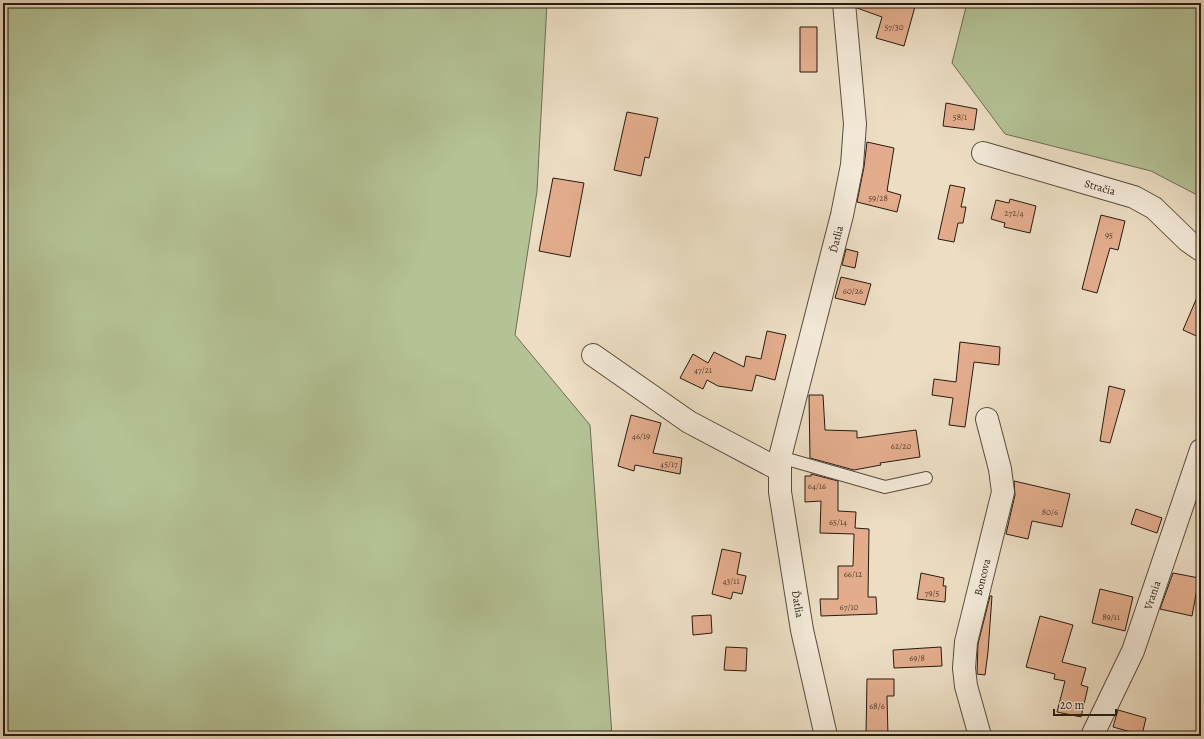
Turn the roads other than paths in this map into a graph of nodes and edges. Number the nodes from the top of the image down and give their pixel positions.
1 (844, 3) edge
2 (983, 153) dead end
3 (1201, 250) edge
4 (593, 354) dead end
5 (987, 419) dead end
6 (1201, 450) edge
7 (780, 464) junction
8 (926, 478) dead end
9 (826, 736) edge
10 (980, 736) edge
11 (1092, 736) edge

1 - 7 street, Ďatlia
2 - 3 street, Stračia
4 - 7 street
5 - 10 street, Boncova
6 - 11 street, Vrania
7 - 8 lane
7 - 9 street, Ďatlia

